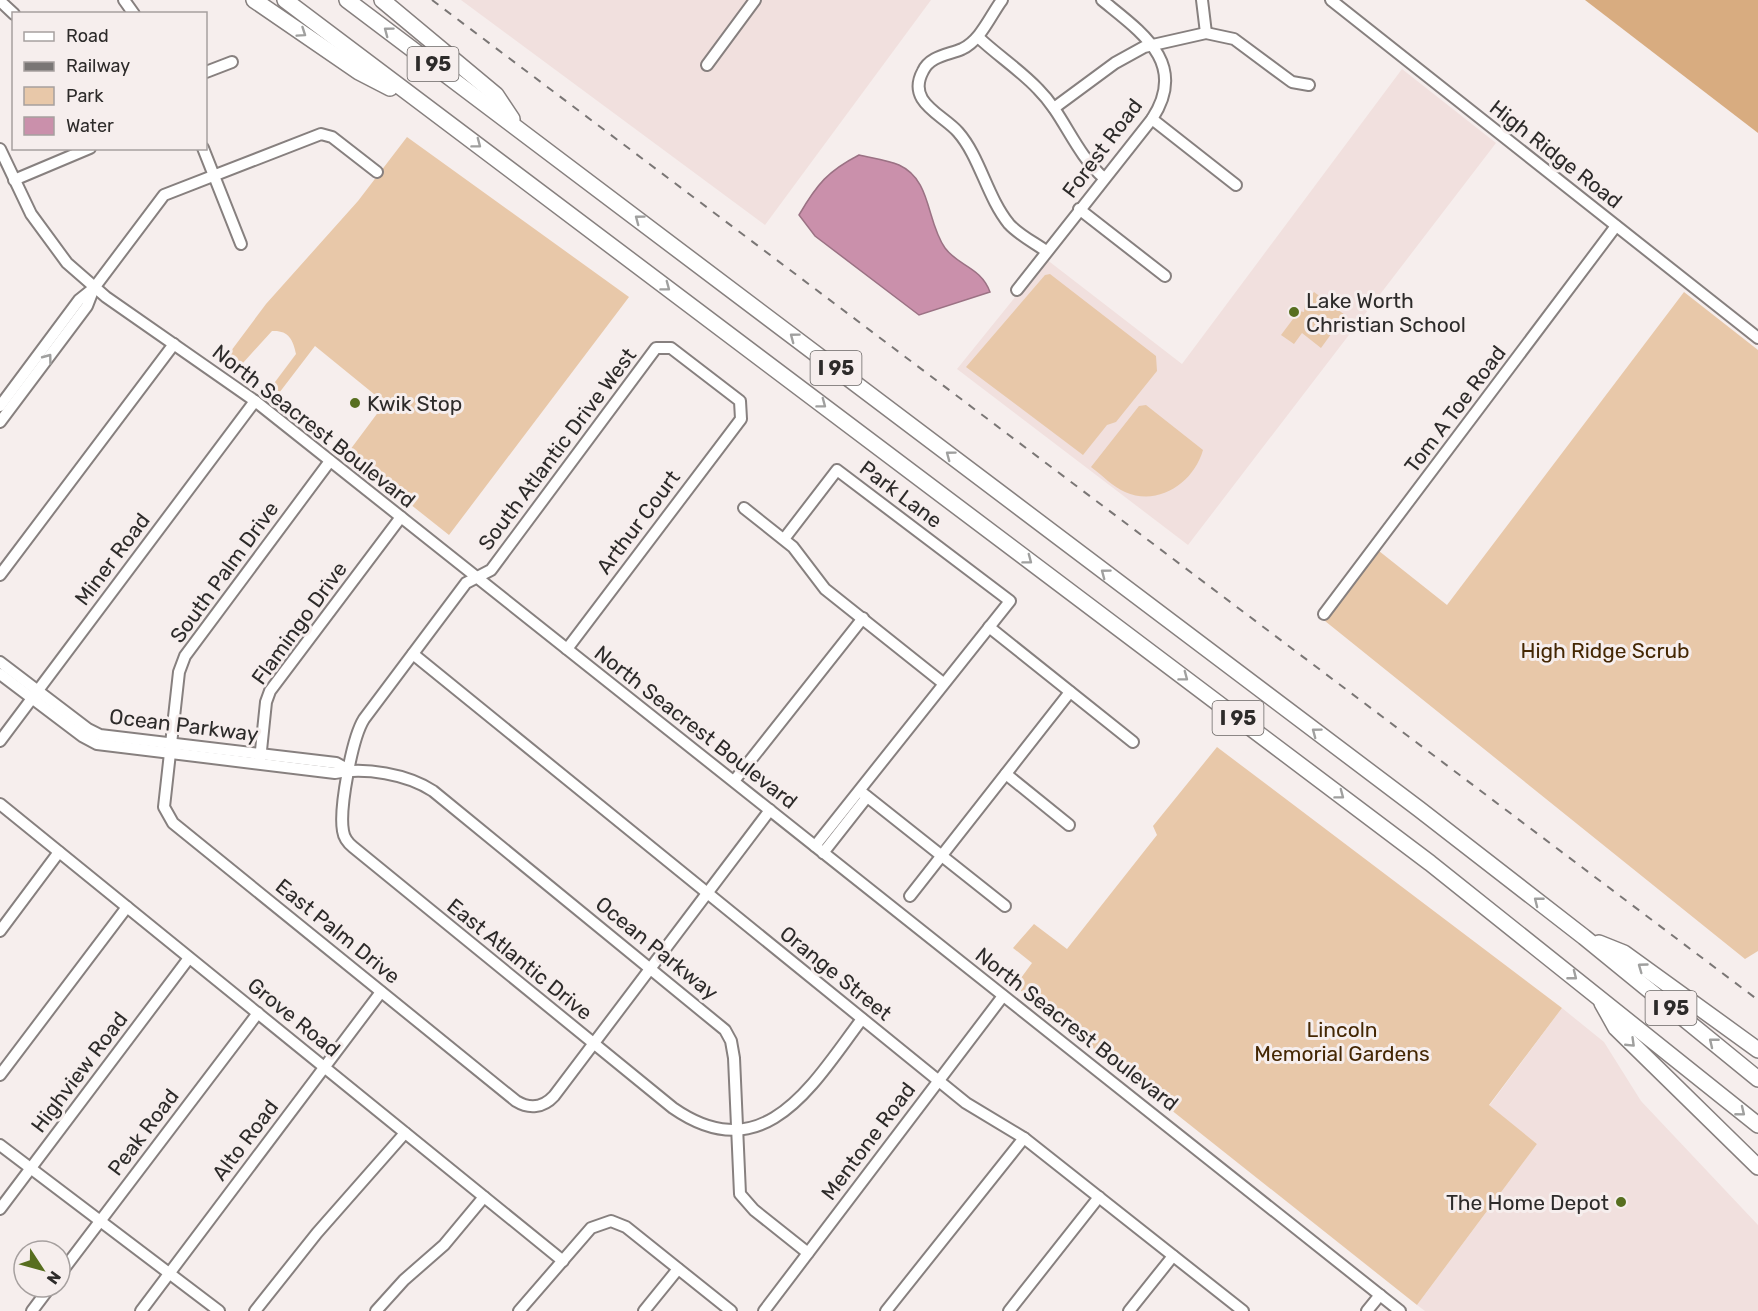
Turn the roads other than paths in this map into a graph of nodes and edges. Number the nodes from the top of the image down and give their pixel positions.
1 (254, 0) edge
2 (285, 0) edge
3 (347, 0) edge
4 (382, 0) edge
5 (755, 0) edge
6 (1002, 0) edge
7 (1102, 0) edge
8 (1202, 0) edge
9 (1330, 0) edge
10 (0, 1) edge
11 (12, 12) edge
12 (1206, 33) junction
13 (978, 37) junction
14 (1154, 46) junction
15 (232, 62) dead end
16 (707, 65) dead end
17 (207, 72) edge
18 (1309, 85) dead end
19 (1054, 108) junction
20 (430, 109) junction
21 (1152, 118) junction
22 (519, 129) junction
23 (0, 149) edge
24 (85, 150) edge
25 (204, 150) edge
26 (377, 172) dead end
27 (213, 175) junction
28 (1104, 178) junction
29 (14, 180) junction
30 (1236, 185) dead end
31 (1079, 209) junction
32 (1616, 226) junction
33 (241, 244) dead end
34 (1046, 251) junction
35 (1165, 276) dead end
36 (94, 288) junction
37 (1017, 290) dead end
38 (1758, 338) edge
39 (174, 344) junction
40 (255, 402) junction
41 (4, 407) edge
42 (741, 418) joint
43 (0, 422) edge
44 (330, 460) junction
45 (744, 508) dead end
46 (401, 517) junction
47 (784, 539) junction
48 (0, 575) edge
49 (477, 578) junction
50 (1324, 614) dead end
51 (863, 618) junction
52 (989, 627) junction
53 (567, 649) junction
54 (413, 654) junction
55 (0, 662) edge
56 (0, 674) edge
57 (943, 683) junction
58 (1070, 692) junction
59 (36, 693) junction
60 (0, 741) edge
61 (1133, 742) dead end
62 (170, 748) junction
63 (260, 759) junction
64 (349, 770) junction
65 (1006, 774) junction
66 (734, 781) junction
67 (863, 794) junction
68 (0, 804) edge
69 (770, 810) junction
70 (1069, 825) dead end
71 (819, 849) junction
72 (59, 852) junction
73 (941, 856) junction
74 (707, 893) junction
75 (910, 896) dead end
76 (1005, 906) dead end
77 (127, 907) junction
78 (0, 931) edge
79 (1584, 937) junction
80 (189, 958) junction
81 (650, 968) junction
82 (381, 992) junction
83 (1003, 996) junction
84 (1598, 996) junction
85 (258, 1013) junction
86 (862, 1019) junction
87 (594, 1043) junction
88 (1758, 1050) edge
89 (324, 1067) junction
90 (0, 1075) edge
91 (1758, 1079) edge
92 (939, 1081) junction
93 (1758, 1125) edge
94 (737, 1128) junction
95 (405, 1133) junction
96 (1024, 1138) junction
97 (0, 1145) edge
98 (1758, 1167) edge
99 (31, 1168) junction
100 (484, 1197) junction
101 (1099, 1197) junction
102 (0, 1209) edge
103 (100, 1220) junction
104 (808, 1253) junction
105 (1173, 1256) junction
106 (72, 1258) edge
107 (563, 1261) junction
108 (678, 1269) junction
109 (170, 1273) junction
110 (1380, 1295) junction
111 (141, 1311) edge
112 (219, 1311) edge
113 (255, 1311) edge
114 (376, 1311) edge
115 (519, 1311) edge
116 (644, 1311) edge
117 (731, 1311) edge
118 (764, 1311) edge
119 (886, 1311) edge
120 (1009, 1311) edge
121 (1129, 1311) edge
122 (1243, 1311) edge
123 (1367, 1311) edge
124 (1400, 1311) edge

1 -> 20 highway
2 - 20 highway, I 95
22 -> 3 highway, I 95
4 - 22 highway
5 - 16 street
6 - 13 street
7 - 14 street, Forest Road
8 - 12 street
9 - 32 street, High Ridge Road
10 - 11 street
12 - 14 street
12 - 18 street
13 - 19 street
13 - 34 street
14 - 19 street
14 - 21 street, Forest Road
15 - 17 street
19 - 28 street
20 -> 84 highway, I 95
21 - 28 street, Forest Road
21 - 30 street
79 -> 22 highway, I 95
23 - 29 street, North Seacrest Boulevard
24 - 29 street
25 - 27 street
26 - 27 street
27 - 33 street
27 - 36 street
28 - 31 street, Forest Road
29 - 36 street, North Seacrest Boulevard
31 - 34 street, Forest Road
31 - 35 street
32 - 38 street, High Ridge Road
32 - 50 street, Tom A Toe Road
34 - 37 street, Forest Road
36 - 39 street, North Seacrest Boulevard
36 - 41 street
39 - 40 street, North Seacrest Boulevard
39 - 48 street
40 - 44 street, North Seacrest Boulevard
40 - 59 street, Miner Road
41 - 43 street
42 - 49 street, South Atlantic Drive West
42 - 53 street, Arthur Court
44 - 46 street, North Seacrest Boulevard
44 - 62 street, South Palm Drive
45 - 47 street
46 - 49 street, North Seacrest Boulevard
46 - 63 street, Flamingo Drive
47 - 51 street
47 - 52 street, Park Lane
49 - 53 street, North Seacrest Boulevard
49 - 54 street, East Atlantic Drive
51 - 57 street
51 - 66 street
52 - 57 street
52 - 58 street
53 - 66 street, North Seacrest Boulevard
54 - 64 street, East Atlantic Drive
54 - 74 street, Orange Street
55 - 59 street, Ocean Parkway
56 - 59 street, Ocean Parkway
57 - 67 street
58 - 61 street
58 - 65 street
59 - 60 street, Miner Road
59 - 62 street, Ocean Parkway
62 - 63 street, Ocean Parkway
62 - 82 street, East Palm Drive
63 - 64 street, Ocean Parkway
64 - 81 street, Ocean Parkway
64 - 87 street, East Atlantic Drive
65 - 70 street
65 - 73 street
66 - 69 street, North Seacrest Boulevard
67 - 71 street
67 - 73 street
68 - 72 street, Grove Road
69 - 71 street, North Seacrest Boulevard
69 - 74 street
71 - 83 street, North Seacrest Boulevard
72 - 77 street, Grove Road
72 - 78 street
73 - 75 street
73 - 76 street
74 - 81 street
74 - 86 street, Orange Street
77 - 80 street, Grove Road
77 - 90 street
88 -> 79 highway
91 -> 79 highway, I 95
80 - 85 street, Grove Road
80 - 99 street, Highview Road
81 - 87 street
81 - 94 street, Ocean Parkway
82 - 87 street, East Palm Drive
82 - 89 street, Alto Road
83 - 92 street, Mentone Road
83 - 110 street, North Seacrest Boulevard
84 -> 93 highway, I 95
84 -> 98 highway
85 - 89 street, Grove Road
85 - 103 street, Peak Road
86 - 92 street, Orange Street
86 - 94 street, East Atlantic Drive
87 - 94 street, East Atlantic Drive
89 - 95 street, Grove Road
89 - 109 street, Alto Road
92 - 96 street, Orange Street
92 - 104 street, Mentone Road
94 - 104 street, Ocean Parkway
95 - 100 street, Grove Road
95 - 113 street
96 - 101 street, Orange Street
96 - 119 street
97 - 99 street
99 - 102 street, Highview Road
99 - 103 street
100 - 107 street, Grove Road
100 - 114 street
101 - 105 street, Orange Street
101 - 120 street
103 - 106 street, Peak Road
103 - 109 street
104 - 118 street, Mentone Road
105 - 121 street
105 - 122 street, Orange Street
107 - 108 street
107 - 115 street
108 - 116 street
108 - 117 street
109 - 111 street, Alto Road
109 - 112 street
110 - 123 street
110 - 124 street, North Seacrest Boulevard

